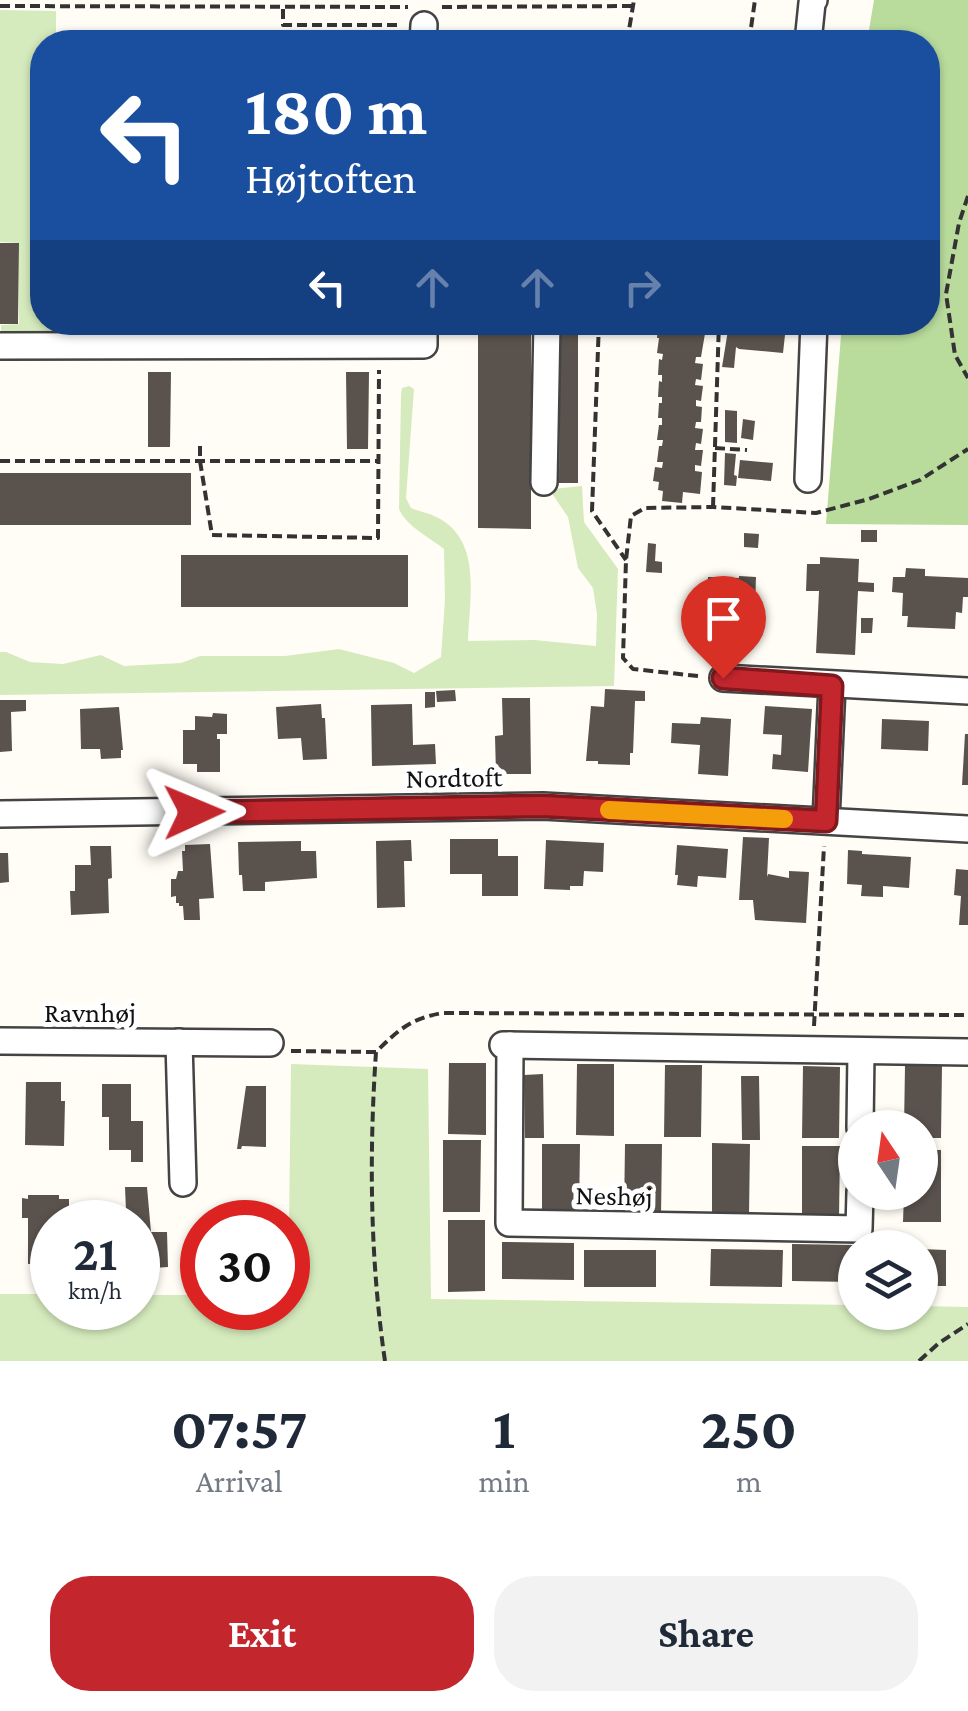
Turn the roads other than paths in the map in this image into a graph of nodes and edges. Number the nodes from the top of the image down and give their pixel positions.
1 (814, 0) edge
2 (809, 30) edge
3 (424, 335) edge
4 (547, 335) edge
5 (814, 335) edge
6 (0, 346) edge
7 (808, 479) dead end
8 (544, 482) dead end
9 (723, 678) road end
10 (832, 686) junction
11 (968, 691) edge
12 (0, 814) edge
13 (826, 821) junction
14 (968, 829) edge
15 (0, 1041) edge
16 (179, 1042) junction
17 (270, 1043) road end
18 (861, 1051) junction
19 (968, 1052) edge
20 (860, 1110) edge
21 (183, 1183) dead end
22 (860, 1210) edge

1 - 2 street
3 - 6 street
4 - 8 street
5 - 7 street
9 - 10 street
10 - 11 street
10 - 13 street
12 - 13 street, Nordtoft
13 - 14 street, Nordtoft
15 - 16 street, Ravnhøj
16 - 17 street, Ravnhøj
16 - 21 street
18 - 19 street, Neshøj
18 - 20 street
18 - 22 street, Neshøj

